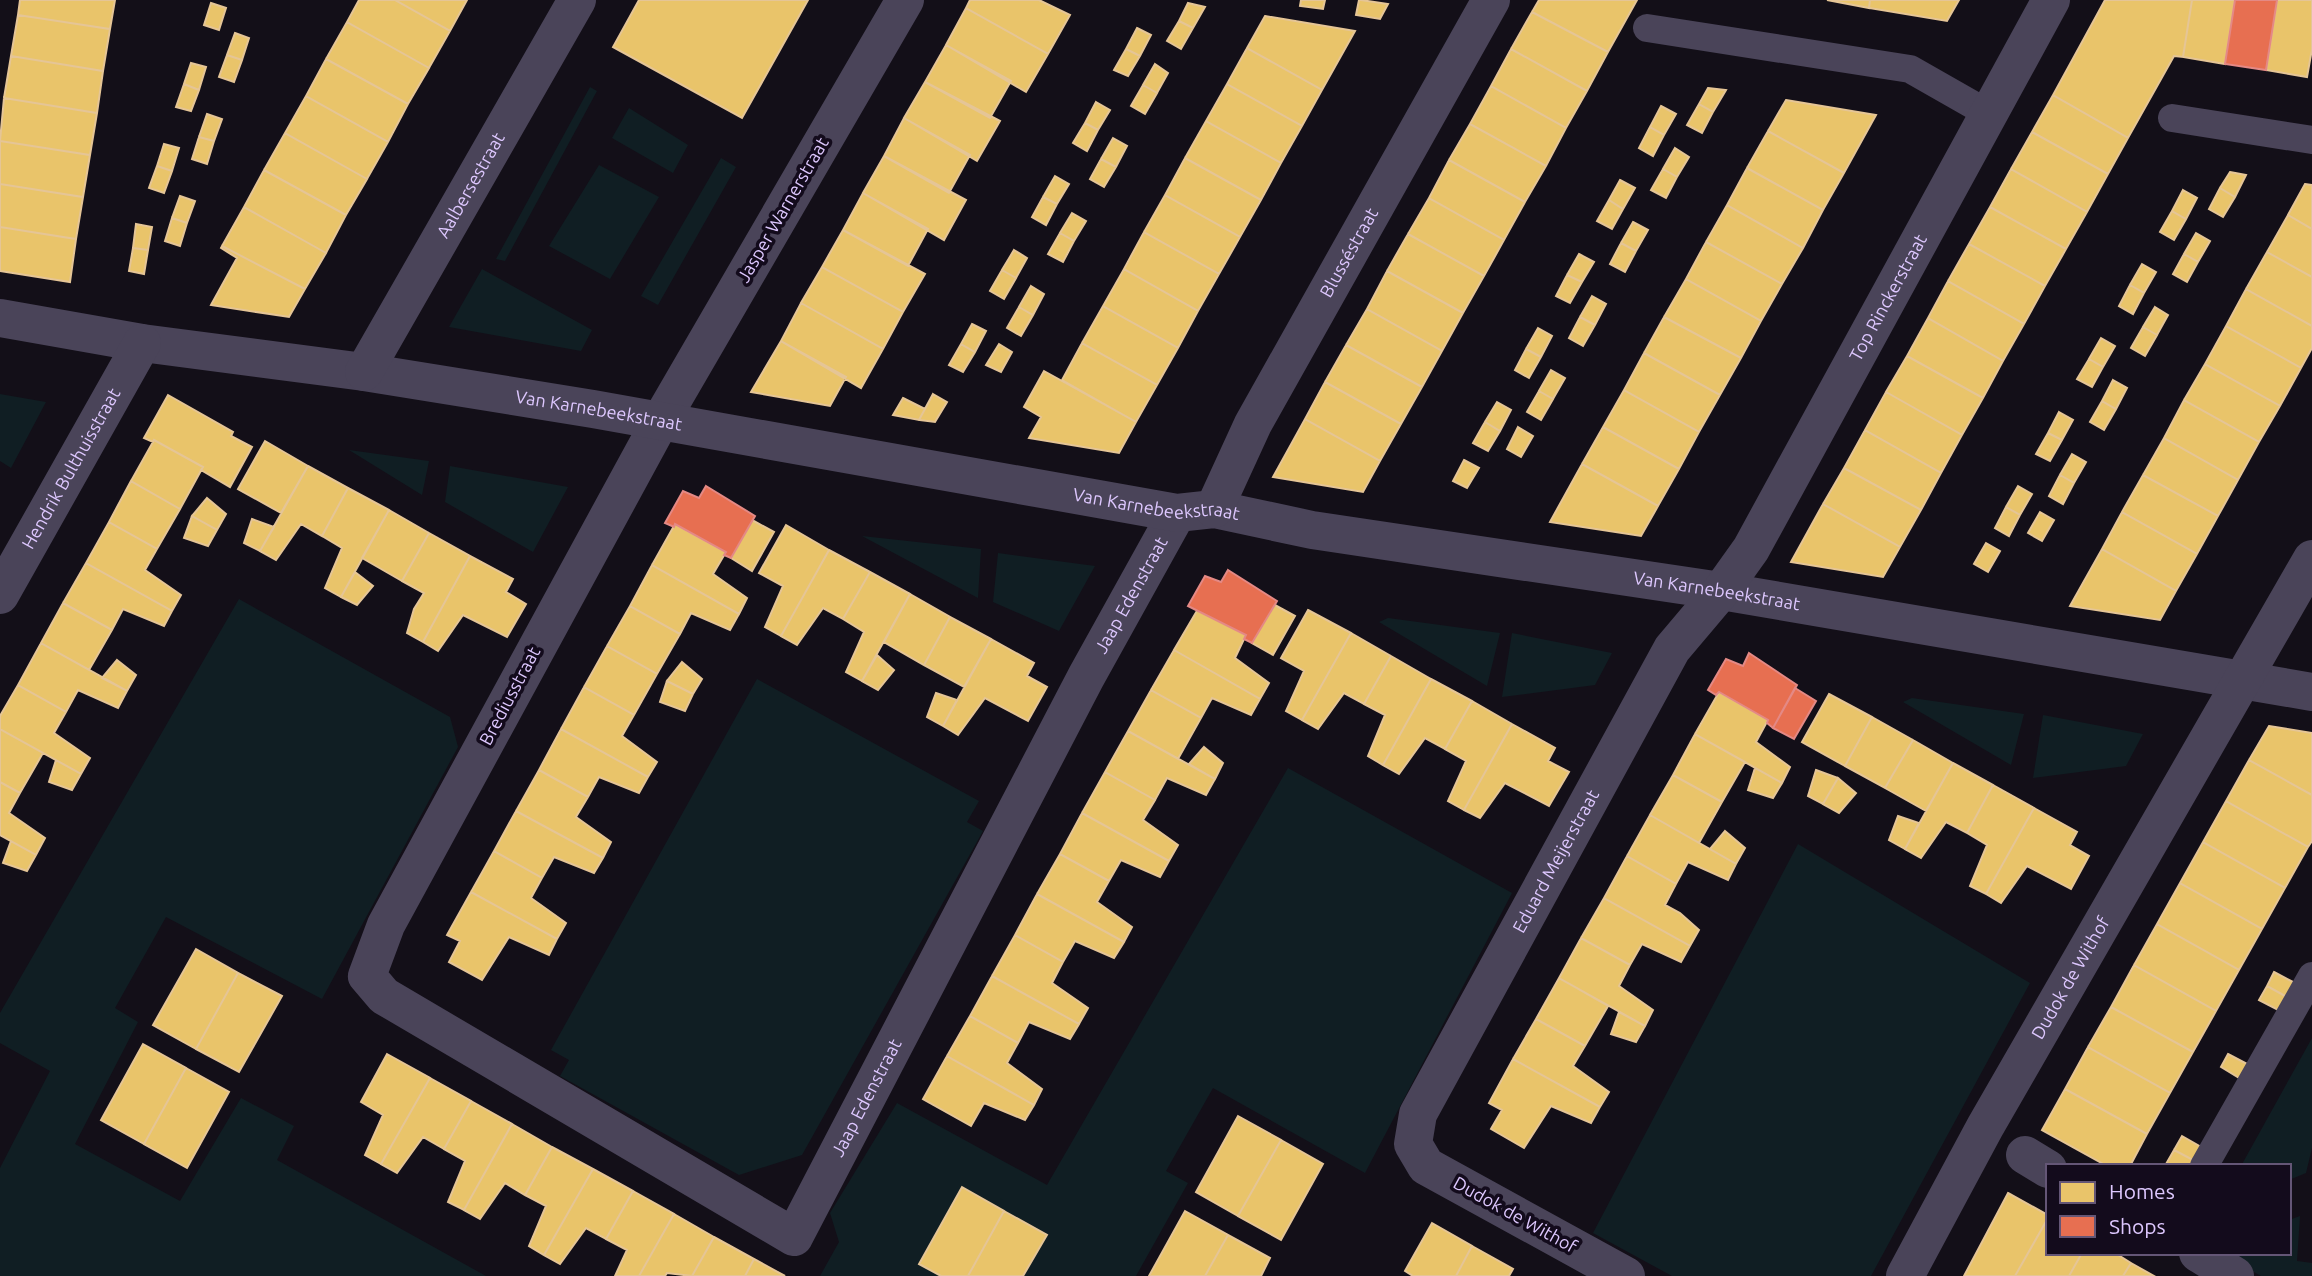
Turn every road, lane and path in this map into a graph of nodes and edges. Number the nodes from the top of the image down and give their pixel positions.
1 (577, 0) edge
2 (905, 0) edge
3 (1491, 0) edge
4 (2051, 0) edge
5 (1647, 28) dead end
6 (1989, 114) junction
7 (2172, 118) dead end
8 (2312, 140) edge
9 (0, 318) edge
10 (142, 343) junction
11 (364, 372) junction
12 (661, 420) junction
13 (1214, 509) junction
14 (1177, 513) junction
15 (2312, 559) edge
16 (1721, 592) junction
17 (0, 595) edge
18 (2239, 681) junction
19 (2312, 692) edge
20 (367, 975) joint
21 (2312, 976) edge
22 (1413, 1144) joint
23 (2205, 1164) edge
24 (2201, 1255) edge
25 (1626, 1276) edge
26 (1905, 1276) edge
27 (2235, 1276) edge

1 - 11 street, Aalbersestraat
2 - 12 street, Jasper Warnerstraat
3 - 13 street, Blusséstraat
4 - 6 street, Top Rinckerstraat
5 - 6 lane
6 - 16 street, Top Rinckerstraat
7 - 8 lane
9 - 10 street, Van Karnebeekstraat
10 - 11 street, Van Karnebeekstraat
10 - 17 street, Hendrik Bulthuisstraat
11 - 12 street, Van Karnebeekstraat
12 - 14 street, Van Karnebeekstraat
12 - 20 street, Brediusstraat
13 - 14 street, Van Karnebeekstraat
13 - 16 street, Van Karnebeekstraat
14 - 20 street, Jaap Edenstraat
15 - 18 street, Dudok de Withof
16 - 18 street, Van Karnebeekstraat
16 - 22 street, Eduard Meijerstraat
18 - 19 street, Van Karnebeekstraat
18 - 26 street, Dudok de Withof
21 - 23 lane
22 - 25 street, Dudok de Withof
24 - 27 street

